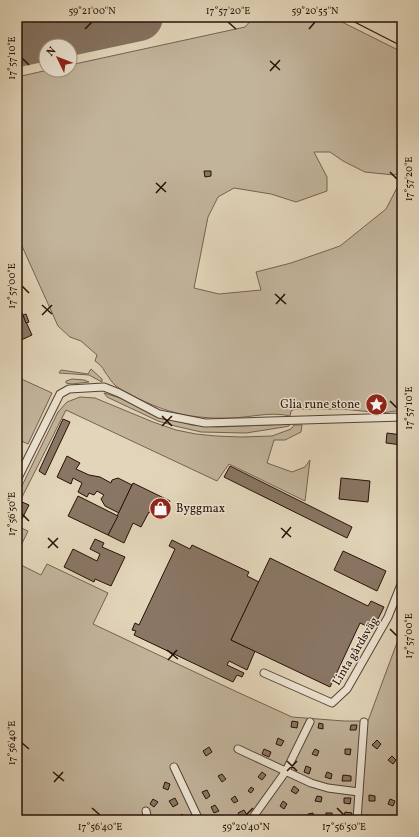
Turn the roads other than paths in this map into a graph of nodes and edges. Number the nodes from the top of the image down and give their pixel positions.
1 (359, 17) edge
2 (381, 17) edge
3 (402, 28) edge
4 (402, 39) edge
5 (402, 417) edge
6 (17, 480) edge
7 (402, 582) edge
8 (264, 673) dead end
9 (310, 722) dead end
10 (364, 722) dead end
11 (238, 749) dead end
12 (174, 767) dead end
13 (286, 771) junction
14 (359, 792) junction
15 (146, 811) dead end
16 (148, 820) edge
17 (199, 820) edge
18 (251, 820) edge
19 (357, 820) edge

1 - 4 main road
2 - 3 main road
5 - 6 street
7 - 8 street, Linta gårdsväg
9 - 13 street
10 - 14 street
11 - 13 street
12 - 17 street
13 - 14 street
13 - 18 street
14 - 19 street
15 - 16 street

